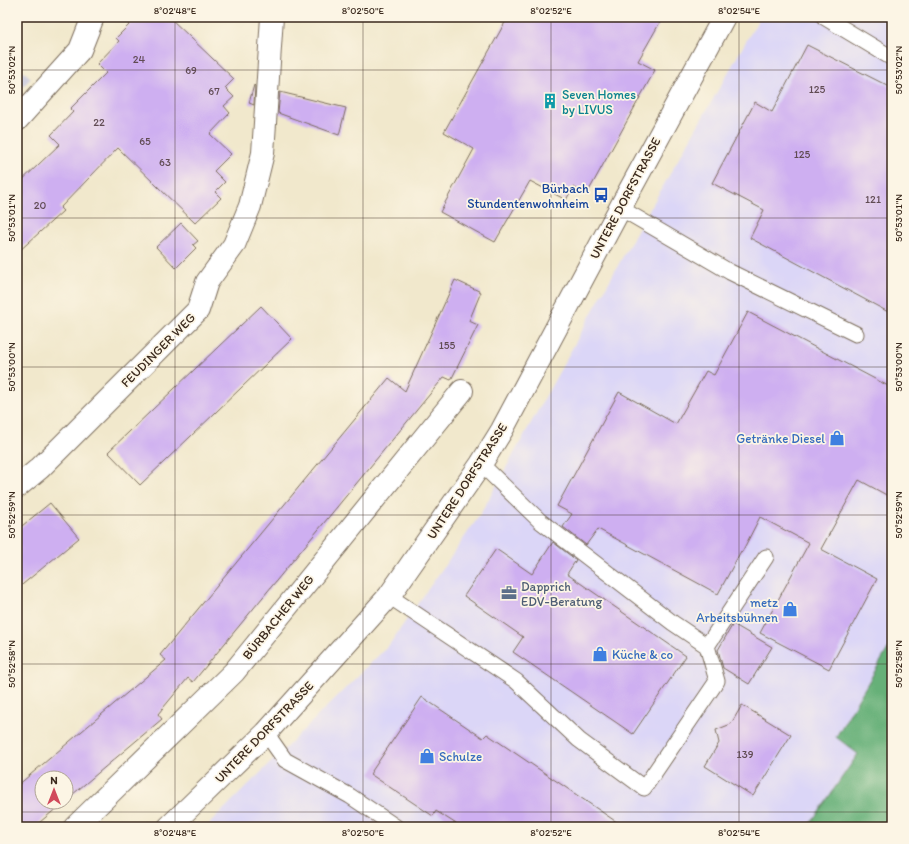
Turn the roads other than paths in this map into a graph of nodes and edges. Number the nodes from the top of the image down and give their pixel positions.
1 (93, 17) edge
2 (272, 17) edge
3 (824, 17) edge
4 (722, 18) edge
5 (892, 58) edge
6 (17, 120) edge
7 (620, 208) junction
8 (856, 334) dead end
9 (462, 391) dead end
10 (481, 464) junction
11 (17, 487) edge
12 (766, 557) dead end
13 (389, 596) junction
14 (707, 646) junction
15 (266, 733) junction
16 (75, 827) edge
17 (169, 827) edge
18 (396, 827) edge

1 - 6 street
2 - 11 street, FEUDINGER WEG
3 - 5 lane
4 - 7 street, UNTERE DORFSTRASSE
7 - 8 lane
7 - 10 street, UNTERE DORFSTRASSE
9 - 16 street, BÜRBACHER WEG
10 - 13 street, UNTERE DORFSTRASSE
10 - 14 lane
12 - 14 lane
13 - 14 lane
13 - 15 street, UNTERE DORFSTRASSE
15 - 17 street, UNTERE DORFSTRASSE
15 - 18 lane

